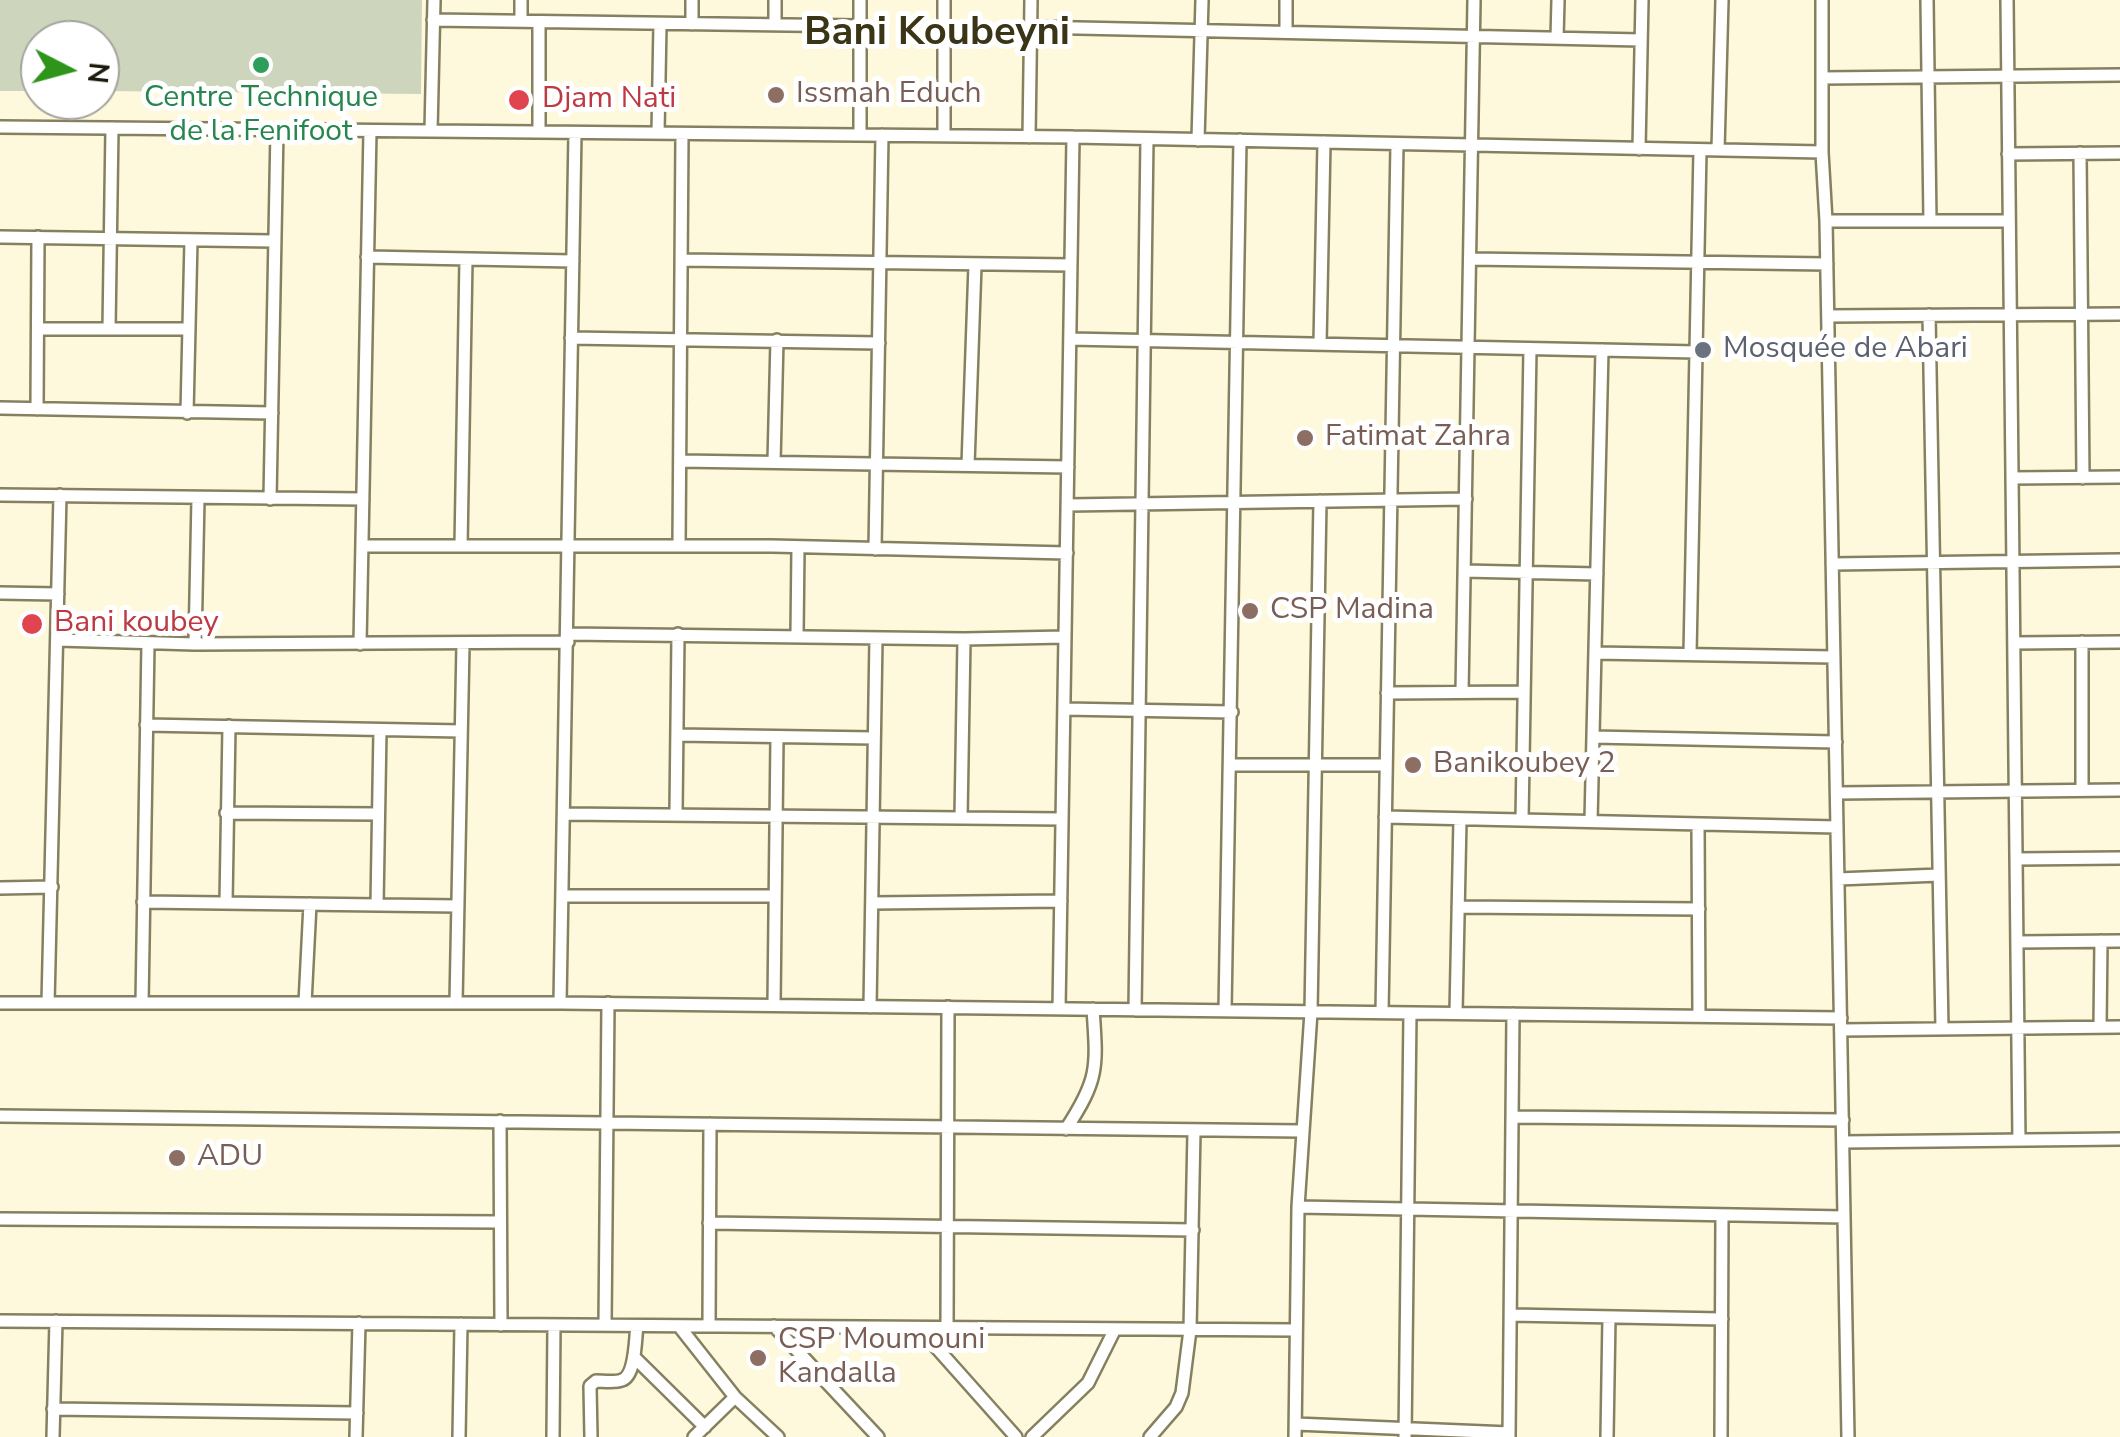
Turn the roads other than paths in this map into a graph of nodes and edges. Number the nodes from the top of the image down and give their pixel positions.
1 (434, 0) edge
2 (521, 0) edge
3 (692, 0) edge
4 (775, 0) edge
5 (860, 0) edge
6 (944, 0) edge
7 (1031, 0) edge
8 (1202, 0) edge
9 (1286, 0) edge
10 (1474, 0) edge
11 (1558, 0) edge
12 (1642, 0) edge
13 (1722, 0) edge
14 (1822, 0) edge
15 (1927, 0) edge
16 (2007, 0) edge
17 (433, 20) junction
18 (521, 22) junction
19 (539, 22) junction
20 (660, 24) junction
21 (692, 24) junction
22 (775, 24) junction
23 (860, 26) junction
24 (1031, 27) junction
25 (1201, 31) junction
26 (1286, 32) junction
27 (1474, 37) junction
28 (1557, 38) junction
29 (1641, 40) junction
30 (2120, 75) edge
31 (2008, 76) junction
32 (1928, 77) junction
33 (1824, 78) junction
34 (0, 127) edge
35 (112, 128) junction
36 (278, 130) junction
37 (370, 131) junction
38 (431, 131) junction
39 (539, 132) junction
40 (575, 132) junction
41 (658, 133) junction
42 (682, 134) junction
43 (860, 135) junction
44 (882, 136) junction
45 (944, 136) junction
46 (1030, 137) junction
47 (1073, 137) junction
48 (1147, 138) junction
49 (1198, 140) junction
50 (1240, 140) junction
51 (1324, 142) junction
52 (1397, 144) junction
53 (1472, 145) junction
54 (1639, 149) junction
55 (1700, 150) junction
56 (1718, 150) junction
57 (1822, 152) junction
58 (2080, 153) junction
59 (2120, 153) edge
60 (2008, 154) junction
61 (1826, 221) junction
62 (1930, 221) junction
63 (2009, 221) junction
64 (0, 237) edge
65 (38, 237) junction
66 (111, 238) junction
67 (191, 240) junction
68 (273, 241) junction
69 (368, 257) junction
70 (1470, 259) junction
71 (466, 260) junction
72 (682, 260) junction
73 (573, 261) junction
74 (881, 262) junction
75 (1698, 263) junction
76 (974, 264) junction
77 (1827, 264) junction
78 (1071, 265) junction
79 (2010, 314) junction
80 (2081, 314) junction
81 (2120, 314) edge
82 (1929, 315) junction
83 (1828, 316) junction
84 (38, 328) junction
85 (109, 329) junction
86 (189, 329) junction
87 (572, 338) junction
88 (681, 339) junction
89 (1070, 339) junction
90 (777, 340) junction
91 (1144, 341) junction
92 (1236, 342) junction
93 (879, 343) junction
94 (1320, 344) junction
95 (1394, 346) junction
96 (1468, 348) junction
97 (1530, 349) junction
98 (1602, 350) junction
99 (1698, 352) junction
100 (0, 408) edge
101 (37, 409) junction
102 (187, 413) junction
103 (272, 413) junction
104 (680, 462) junction
105 (774, 462) junction
106 (875, 464) junction
107 (968, 466) junction
108 (1068, 467) junction
109 (2120, 477) edge
110 (2012, 478) junction
111 (2082, 478) junction
112 (0, 495) edge
113 (60, 496) junction
114 (198, 498) junction
115 (270, 498) junction
116 (363, 499) junction
117 (1466, 499) junction
118 (1391, 500) junction
119 (1320, 501) junction
120 (1232, 502) junction
121 (1142, 504) junction
122 (1068, 505) junction
123 (569, 545) junction
124 (362, 546) junction
125 (461, 546) junction
126 (679, 546) junction
127 (798, 547) junction
128 (875, 549) junction
129 (1067, 553) junction
130 (2120, 560) edge
131 (2013, 561) junction
132 (1933, 562) junction
133 (1832, 564) junction
134 (1464, 571) junction
135 (1526, 573) junction
136 (1597, 574) junction
137 (0, 593) edge
138 (58, 594) junction
139 (678, 634) junction
140 (797, 635) junction
141 (1065, 637) junction
142 (568, 638) junction
143 (876, 638) junction
144 (964, 639) junction
145 (58, 640) junction
146 (2082, 642) junction
147 (2120, 642) edge
148 (148, 643) junction
149 (2014, 643) junction
150 (194, 644) junction
151 (360, 644) junction
152 (462, 644) junction
153 (1595, 653) junction
154 (1690, 654) junction
155 (1834, 656) junction
156 (1462, 692) junction
157 (1524, 692) junction
158 (1388, 693) junction
159 (1064, 709) junction
160 (1139, 711) junction
161 (1232, 712) junction
162 (146, 725) junction
163 (229, 726) junction
164 (380, 730) junction
165 (461, 731) junction
166 (677, 735) junction
167 (777, 736) junction
168 (1593, 737) junction
169 (874, 738) junction
170 (1836, 742) junction
171 (1230, 765) junction
172 (1316, 765) junction
173 (1386, 765) junction
174 (2082, 790) junction
175 (2120, 790) edge
176 (2015, 791) junction
177 (1937, 792) junction
178 (1836, 793) junction
179 (226, 813) junction
180 (378, 814) junction
181 (564, 814) junction
182 (676, 814) junction
183 (776, 816) junction
184 (1385, 817) junction
185 (873, 818) junction
186 (961, 818) junction
187 (1460, 818) junction
188 (1062, 819) junction
189 (1522, 820) junction
190 (1591, 821) junction
191 (1698, 825) junction
192 (1837, 826) junction
193 (2120, 858) edge
194 (2016, 859) junction
195 (1939, 875) junction
196 (1838, 879) junction
197 (0, 888) edge
198 (52, 888) junction
199 (563, 896) junction
200 (774, 896) junction
201 (1061, 901) junction
202 (144, 902) junction
203 (872, 902) junction
204 (226, 903) junction
205 (310, 904) junction
206 (377, 905) junction
207 (458, 906) junction
208 (1458, 907) junction
209 (1698, 909) junction
210 (2120, 940) edge
211 (2101, 941) junction
212 (2017, 942) junction
213 (0, 1003) edge
214 (48, 1003) junction
215 (142, 1003) junction
216 (306, 1003) junction
217 (456, 1003) junction
218 (560, 1003) junction
219 (608, 1004) junction
220 (774, 1006) junction
221 (870, 1006) junction
222 (948, 1008) junction
223 (1060, 1009) junction
224 (1093, 1009) junction
225 (1135, 1010) junction
226 (1225, 1010) junction
227 (1311, 1012) junction
228 (1382, 1012) junction
229 (1410, 1013) junction
230 (1456, 1013) junction
231 (1512, 1014) junction
232 (1699, 1016) junction
233 (1841, 1024) junction
234 (2120, 1026) edge
235 (2100, 1027) junction
236 (2018, 1028) junction
237 (1942, 1029) junction
238 (0, 1116) edge
239 (1513, 1117) junction
240 (1843, 1120) junction
241 (500, 1121) junction
242 (606, 1123) junction
243 (710, 1124) junction
244 (947, 1127) junction
245 (1066, 1128) junction
246 (1194, 1131) junction
247 (1301, 1131) junction
248 (2120, 1139) edge
249 (2019, 1140) junction
250 (1843, 1142) junction
251 (1298, 1207) junction
252 (1408, 1209) junction
253 (1511, 1211) junction
254 (1722, 1215) junction
255 (0, 1218) edge
256 (1844, 1218) junction
257 (500, 1222) junction
258 (709, 1224) junction
259 (946, 1226) junction
260 (1192, 1230) junction
261 (1510, 1315) junction
262 (1609, 1317) junction
263 (1722, 1319) junction
264 (0, 1321) edge
265 (56, 1321) junction
266 (359, 1324) junction
267 (461, 1324) junction
268 (500, 1324) junction
269 (554, 1325) junction
270 (605, 1325) junction
271 (637, 1326) junction
272 (680, 1326) junction
273 (709, 1326) junction
274 (774, 1326) junction
275 (919, 1328) junction
276 (947, 1328) junction
277 (1115, 1329) junction
278 (1190, 1330) junction
279 (1296, 1330) junction
280 (634, 1356) junction
281 (736, 1397) junction
282 (54, 1409) junction
283 (357, 1414) junction
284 (705, 1427) junction
285 (1295, 1431) edge
286 (1405, 1434) edge
287 (1510, 1435) edge
288 (53, 1437) edge
289 (356, 1437) edge
290 (459, 1437) edge
291 (553, 1437) edge
292 (591, 1437) edge
293 (694, 1437) edge
294 (778, 1437) edge
295 (878, 1437) edge
296 (1016, 1437) edge
297 (1032, 1437) edge
298 (1150, 1437) edge
299 (1607, 1437) edge
300 (1721, 1437) edge
301 (1848, 1437) edge

1 - 17 street
2 - 18 street
3 - 21 street
4 - 22 street
5 - 23 street
6 - 45 street
7 - 24 street
8 - 25 street
9 - 26 street
10 - 27 street
11 - 28 street
12 - 29 street
13 - 56 street
14 - 33 street
15 - 32 street
16 - 31 street
17 - 18 street
17 - 38 street
18 - 19 street
19 - 20 street
19 - 39 street
20 - 21 street
20 - 41 street
21 - 22 street
22 - 23 street
23 - 43 street
24 - 25 street
24 - 46 street
25 - 26 street
25 - 49 street
26 - 27 street
27 - 28 street
27 - 53 street
28 - 29 street
29 - 54 street
30 - 31 street
31 - 32 street
31 - 60 street
32 - 33 street
32 - 62 street
33 - 57 street
34 - 35 street
35 - 36 street
35 - 66 street
36 - 37 street
36 - 68 street
37 - 38 street
37 - 69 street
38 - 39 street
39 - 40 street
40 - 41 street
40 - 73 street
41 - 42 street
42 - 43 street
42 - 72 street
43 - 44 street
44 - 45 street
44 - 74 street
45 - 46 street
46 - 47 street
47 - 48 street
47 - 78 street
48 - 49 street
48 - 91 street
49 - 50 street
50 - 51 street
50 - 92 street
51 - 52 street
51 - 94 street
52 - 53 street
52 - 95 street
53 - 54 street
53 - 70 street
54 - 55 street
55 - 56 street
55 - 75 street
56 - 57 street
57 - 61 street
58 - 59 street
58 - 60 street
58 - 80 street
60 - 63 street
61 - 62 street
61 - 77 street
62 - 63 street
63 - 79 street
64 - 65 street
65 - 66 street
65 - 84 street
66 - 67 street
66 - 85 street
67 - 68 street
67 - 86 street
68 - 103 street
69 - 71 street
69 - 116 street
70 - 75 street
70 - 96 street
71 - 73 street
71 - 125 street
72 - 74 street
72 - 88 street
73 - 87 street
74 - 76 street
74 - 93 street
75 - 77 street
75 - 99 street
76 - 78 street
76 - 107 street
77 - 83 street
78 - 89 street
79 - 80 street
79 - 82 street
79 - 110 street
80 - 81 street
80 - 111 street
82 - 83 street
82 - 132 street
83 - 133 street
84 - 85 street
84 - 101 street
85 - 86 street
86 - 102 street
87 - 88 street
87 - 123 street
88 - 90 street
88 - 104 street
89 - 91 street
89 - 108 street
90 - 93 street
90 - 105 street
91 - 92 street
91 - 121 street
92 - 94 street
92 - 120 street
93 - 106 street
94 - 95 street
95 - 96 street
95 - 118 street
96 - 97 street
96 - 117 street
97 - 98 street
97 - 135 street
98 - 99 street
98 - 136 street
99 - 154 street
100 - 101 street
101 - 102 street
102 - 103 street
103 - 115 street
104 - 105 street
104 - 126 street
105 - 106 street
106 - 107 street
106 - 128 street
107 - 108 street
108 - 122 street
109 - 111 street
110 - 111 street
110 - 131 street
112 - 113 street
113 - 114 street
113 - 138 street
114 - 115 street
114 - 150 street
115 - 116 street
116 - 124 street
117 - 118 street
117 - 134 street
118 - 119 street
118 - 158 street
119 - 120 street
119 - 172 street
120 - 121 street
120 - 161 street
121 - 122 street
121 - 160 street
122 - 129 street
123 - 125 street
123 - 126 street
123 - 142 street
124 - 125 street
124 - 151 street
126 - 127 street
127 - 128 street
127 - 140 street
128 - 129 street
129 - 141 street
130 - 131 street
131 - 132 street
131 - 149 street
132 - 133 street
132 - 177 street
133 - 155 street
134 - 135 street
134 - 156 street
135 - 136 street
135 - 157 street
136 - 153 street
137 - 138 street
138 - 145 street
139 - 140 street
139 - 142 street
139 - 166 street
140 - 143 street
141 - 144 street
141 - 159 street
142 - 152 street
142 - 181 street
143 - 144 street
143 - 169 street
144 - 186 street
145 - 148 street
145 - 198 street
146 - 147 street
146 - 149 street
146 - 174 street
148 - 150 street
148 - 162 street
149 - 176 street
150 - 151 street
151 - 152 street
152 - 165 street
153 - 154 street
153 - 168 street
154 - 155 street
155 - 170 street
156 - 157 street
156 - 158 street
157 - 189 street
158 - 173 street
159 - 160 street
159 - 188 street
160 - 161 street
160 - 225 street
161 - 171 street
162 - 163 street
162 - 202 street
163 - 164 street
163 - 179 street
164 - 165 street
164 - 180 street
165 - 207 street
166 - 167 street
166 - 182 street
167 - 169 street
167 - 183 street
168 - 170 street
168 - 190 street
169 - 185 street
170 - 178 street
171 - 172 street
171 - 226 street
172 - 173 street
172 - 227 street
173 - 184 street
174 - 175 street
174 - 176 street
176 - 177 street
176 - 194 street
177 - 178 street
177 - 195 street
178 - 192 street
179 - 180 street
179 - 204 street
180 - 206 street
181 - 182 street
181 - 199 street
182 - 183 street
183 - 185 street
183 - 200 street
184 - 187 street
184 - 228 street
185 - 186 street
185 - 203 street
186 - 188 street
187 - 189 street
187 - 208 street
188 - 201 street
189 - 190 street
190 - 191 street
191 - 192 street
191 - 209 street
192 - 196 street
193 - 194 street
194 - 212 street
195 - 196 street
195 - 237 street
196 - 233 street
197 - 198 street
198 - 214 street
199 - 200 street
199 - 218 street
200 - 220 street
201 - 203 street
201 - 223 street
202 - 204 street
202 - 215 street
203 - 221 street
204 - 205 street
205 - 206 street
205 - 216 street
206 - 207 street
207 - 217 street
208 - 209 street
208 - 230 street
209 - 232 street
210 - 211 street
211 - 212 street
211 - 235 street
212 - 236 street
213 - 214 street
214 - 215 street
215 - 216 street
216 - 217 street
217 - 218 street
218 - 219 street
219 - 220 street
219 - 242 street
220 - 221 street
221 - 222 street
222 - 223 street
222 - 244 street
223 - 224 street
224 - 225 street
224 - 245 street
225 - 226 street
226 - 227 street
227 - 228 street
227 - 247 street
228 - 229 street
229 - 230 street
229 - 252 street
230 - 231 street
231 - 232 street
231 - 239 street
232 - 233 street
233 - 237 street
233 - 240 street
234 - 235 street
235 - 236 street
236 - 237 street
236 - 249 street
238 - 241 street
239 - 240 street
239 - 253 street
240 - 250 street
241 - 242 street
241 - 257 street
242 - 243 street
242 - 270 street
243 - 244 street
243 - 258 street
244 - 245 street
244 - 259 street
245 - 246 street
246 - 247 street
246 - 260 street
247 - 251 street
248 - 249 street
249 - 250 street
250 - 256 street
251 - 252 street
251 - 279 street
252 - 253 street
252 - 286 street
253 - 254 street
253 - 261 street
254 - 256 street
254 - 263 street
255 - 257 street
256 - 301 street
257 - 268 street
258 - 259 street
258 - 273 street
259 - 260 street
259 - 276 street
260 - 278 street
261 - 262 street
261 - 287 street
262 - 263 street
262 - 299 street
263 - 300 street
264 - 265 street
265 - 266 street
265 - 282 street
266 - 267 street
266 - 283 street
267 - 268 street
267 - 290 street
268 - 269 street
269 - 270 street
269 - 291 street
270 - 271 street
271 - 272 street
271 - 280 street
272 - 273 street
272 - 281 street
273 - 274 street
274 - 275 street
274 - 295 street
275 - 276 street
275 - 296 street
276 - 277 street
277 - 278 street
277 - 297 street
278 - 279 street
278 - 298 street
279 - 285 street
280 - 284 street
280 - 292 street
281 - 284 street
281 - 294 street
282 - 283 street
282 - 288 street
283 - 289 street
284 - 293 street
285 - 286 street
286 - 287 street

